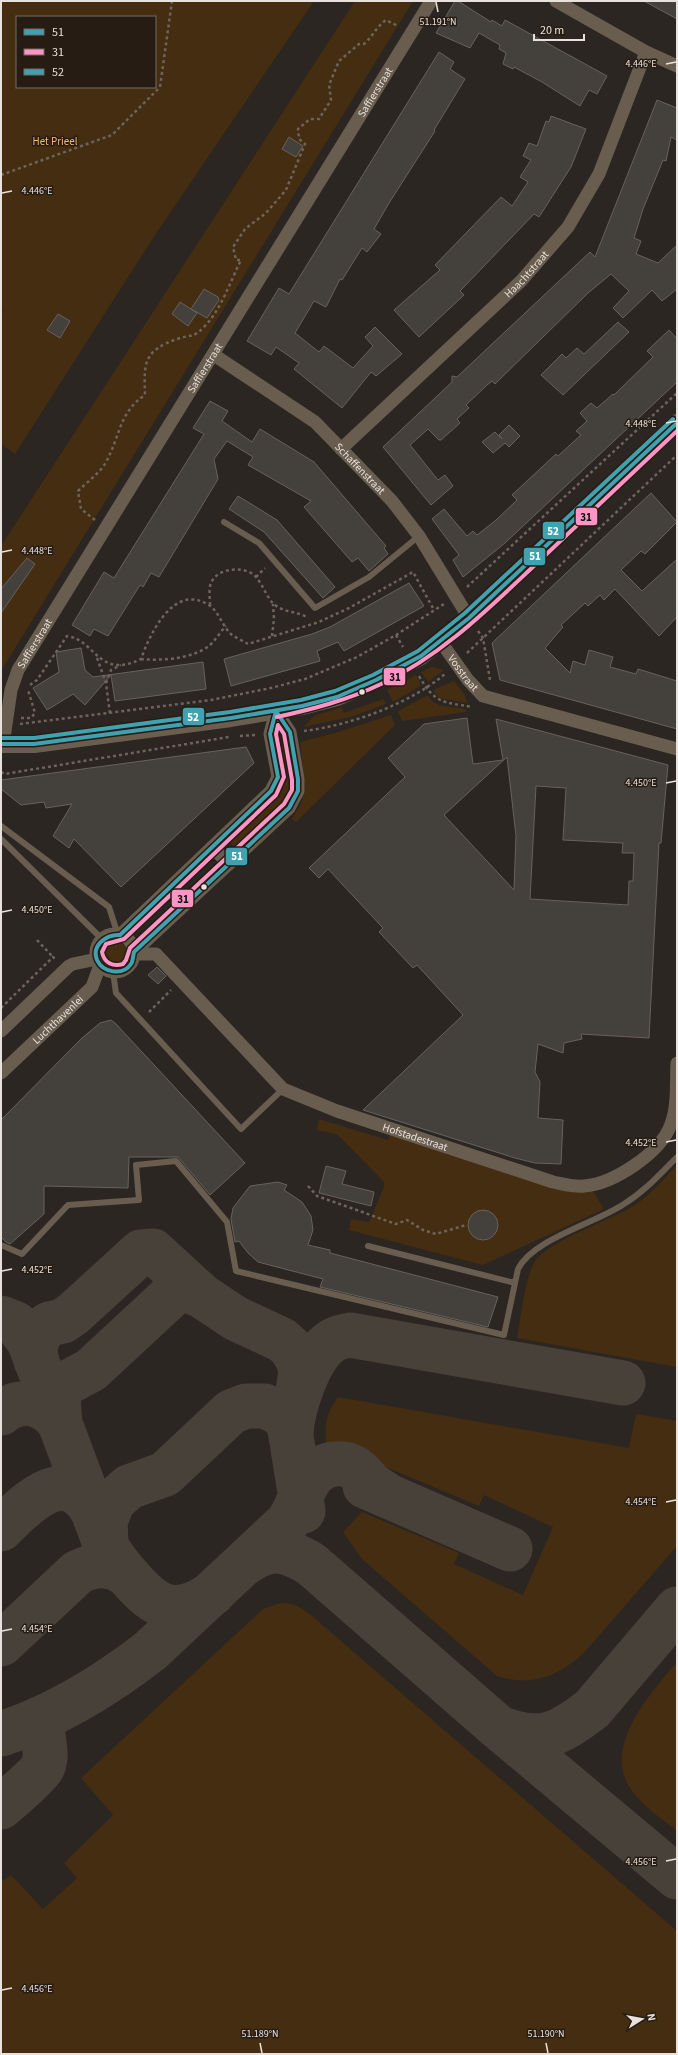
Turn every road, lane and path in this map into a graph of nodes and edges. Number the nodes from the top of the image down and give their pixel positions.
1 (172, 1) edge
2 (431, 1) edge
3 (556, 1) edge
4 (411, 33) junction
5 (646, 52) junction
6 (677, 66) edge
7 (1, 175) edge
8 (214, 355) junction
9 (677, 393) edge
10 (677, 424) edge
11 (341, 449) junction
12 (677, 454) edge
13 (224, 522) dead end
14 (106, 528) junction
15 (419, 536) junction
16 (455, 596) junction
17 (273, 604) junction
18 (210, 606) junction
19 (434, 610) junction
20 (469, 618) junction
21 (316, 623) junction
22 (226, 626) junction
23 (272, 636) junction
24 (441, 642) junction
25 (95, 655) junction
26 (141, 658) junction
27 (122, 664) junction
28 (491, 682) dead end
29 (106, 683) junction
30 (425, 687) dead end
31 (276, 711) junction
32 (110, 714) junction
33 (6, 718) junction
34 (24, 725) dead end
35 (290, 732) junction
36 (270, 734) junction
37 (2, 744) edge
38 (677, 749) edge
39 (1, 772) edge
40 (1, 826) edge
41 (1, 840) edge
42 (212, 846) junction
43 (229, 864) junction
44 (119, 935) junction
45 (102, 939) junction
46 (37, 940) dead end
47 (134, 953) junction
48 (53, 957) junction
49 (56, 961) dead end
50 (98, 962) junction
51 (112, 972) junction
52 (181, 980) junction
53 (1, 1008) edge
54 (141, 1020) junction
55 (1, 1031) edge
56 (677, 1063) edge
57 (1, 1073) edge
58 (283, 1089) junction
59 (677, 1157) edge
60 (308, 1186) dead end
61 (466, 1225) dead end
62 (1, 1245) edge
63 (368, 1246) dead end
64 (515, 1283) junction

1 - 7 path
2 - 4 street, Saffierstraat
3 - 5 street
4 - 8 street, Saffierstraat
4 - 14 path
5 - 6 street
5 - 11 street, Haachtstraat
8 - 11 street, Schaffenstraat
8 - 14 street, Saffierstraat
9 - 16 path
10 - 20 street
11 - 15 street, Schaffenstraat
12 - 28 path
13 - 15 lane
14 - 33 street, Saffierstraat
15 - 16 street, Schaffenstraat
16 - 19 path
16 - 20 street, Schaffenstraat
17 - 18 path
17 - 21 path
17 - 23 path
18 - 22 path
18 - 26 path
19 - 21 path
19 - 32 path
20 - 24 street
21 - 23 path
22 - 23 path
22 - 26 path
24 - 31 street, Vosstraat
24 - 38 street, Vosstraat
25 - 27 path
25 - 29 path
25 - 33 path
26 - 27 path
27 - 29 path
29 - 32 path
30 - 35 path
31 - 35 street
31 - 36 street
31 - 37 street, Vosstraat
32 - 34 path
33 - 37 street, Saffierstraat
35 - 43 street
36 - 39 path
36 - 42 street
40 - 44 lane
41 - 45 lane
42 - 43 street
42 - 44 street
43 - 47 street
44 - 45 street
44 - 47 street
45 - 50 street, Luchthavenlei
46 - 48 path
47 - 51 street
47 - 52 street, Hofstadestraat
48 - 49 path
48 - 53 path
50 - 51 street
50 - 55 street
50 - 57 street, Luchthavenlei
51 - 54 lane
52 - 54 path
52 - 58 street, Hofstadestraat
54 - 58 lane
56 - 58 street, Hofstadestraat
59 - 64 lane
60 - 61 path
62 - 64 lane
63 - 64 lane

